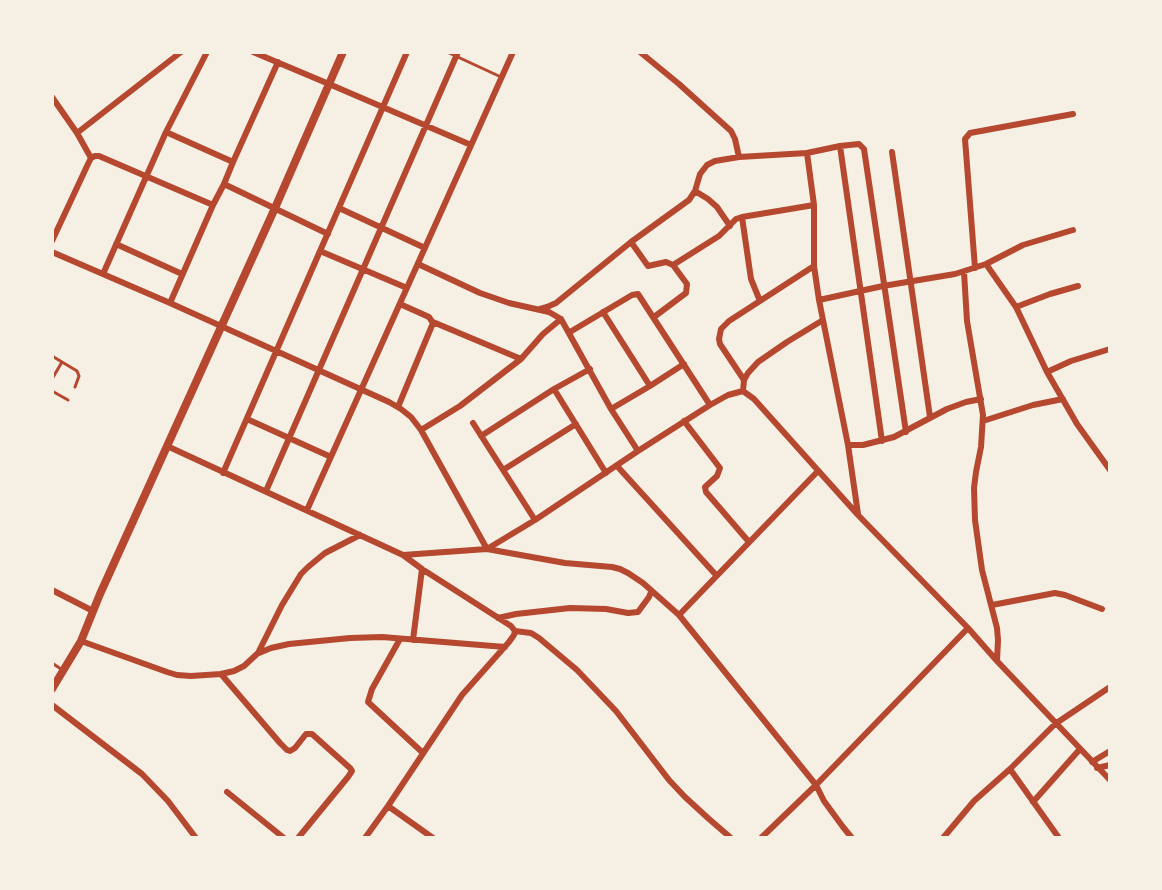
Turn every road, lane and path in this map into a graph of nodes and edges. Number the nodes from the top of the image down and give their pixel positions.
1 (182, 52) edge
2 (207, 52) edge
3 (253, 52) edge
4 (343, 52) edge
5 (407, 52) edge
6 (447, 52) edge
7 (513, 52) edge
8 (640, 52) edge
9 (457, 55) edge
10 (278, 62) junction
11 (501, 77) junction
12 (329, 84) junction
13 (52, 97) edge
14 (383, 107) junction
15 (1073, 114) dead end
16 (426, 126) junction
17 (166, 132) junction
18 (77, 133) junction
19 (471, 145) junction
20 (840, 146) junction
21 (892, 152) dead end
22 (807, 153) junction
23 (739, 157) junction
24 (91, 158) junction
25 (232, 162) junction
26 (146, 176) junction
27 (224, 184) junction
28 (695, 190) junction
29 (213, 205) junction
30 (814, 205) junction
31 (275, 208) junction
32 (339, 208) junction
33 (742, 217) junction
34 (730, 226) junction
35 (381, 228) junction
36 (1074, 230) dead end
37 (328, 234) junction
38 (52, 241) edge
39 (631, 242) junction
40 (116, 244) junction
41 (425, 248) junction
42 (320, 251) junction
43 (52, 252) edge
44 (418, 264) junction
45 (986, 264) junction
46 (673, 266) junction
47 (814, 266) junction
48 (975, 268) junction
49 (363, 270) junction
50 (964, 272) junction
51 (103, 274) junction
52 (182, 274) junction
53 (909, 281) junction
54 (884, 286) junction
55 (1078, 286) dead end
56 (407, 288) junction
57 (860, 291) junction
58 (819, 300) junction
59 (760, 301) junction
60 (170, 303) junction
61 (400, 304) junction
62 (1016, 308) junction
63 (538, 309) junction
64 (603, 312) junction
65 (654, 317) junction
66 (561, 319) junction
67 (823, 320) junction
68 (433, 322) junction
69 (220, 326) junction
70 (570, 332) junction
71 (1110, 349) edge
72 (276, 351) junction
73 (52, 356) edge
74 (521, 359) junction
75 (62, 362) junction
76 (684, 364) junction
77 (590, 369) junction
78 (319, 371) junction
79 (1047, 372) junction
80 (52, 380) edge
81 (744, 380) junction
82 (650, 386) junction
83 (75, 387) dead end
84 (361, 389) junction
85 (554, 389) junction
86 (743, 391) junction
87 (52, 392) edge
88 (981, 399) junction
89 (1063, 399) junction
90 (68, 400) dead end
91 (710, 405) junction
92 (398, 407) junction
93 (611, 409) junction
94 (930, 417) junction
95 (247, 418) junction
96 (684, 421) junction
97 (983, 421) junction
98 (473, 423) dead end
99 (576, 424) junction
100 (421, 430) junction
101 (906, 432) junction
102 (481, 436) junction
103 (289, 438) junction
104 (882, 441) junction
105 (848, 445) junction
106 (166, 446) junction
107 (638, 451) junction
108 (331, 457) junction
109 (617, 466) junction
110 (503, 470) junction
111 (1110, 470) edge
112 (818, 471) junction
113 (223, 473) junction
114 (606, 473) junction
115 (266, 491) junction
116 (307, 510) junction
117 (858, 515) junction
118 (535, 520) junction
119 (360, 535) junction
120 (749, 542) junction
121 (488, 549) junction
122 (403, 555) junction
123 (422, 569) junction
124 (716, 575) junction
125 (52, 590) edge
126 (651, 591) junction
127 (992, 605) junction
128 (1102, 609) dead end
129 (93, 611) junction
130 (679, 615) junction
131 (498, 618) junction
132 (969, 628) junction
133 (515, 630) junction
134 (400, 639) junction
135 (413, 640) junction
136 (81, 641) junction
137 (505, 647) junction
138 (258, 654) junction
139 (997, 661) junction
140 (52, 663) edge
141 (64, 671) junction
142 (221, 674) junction
143 (1110, 687) edge
144 (52, 689) edge
145 (52, 705) edge
146 (1055, 724) junction
147 (1080, 749) junction
148 (1110, 751) edge
149 (423, 753) junction
150 (1095, 765) junction
151 (1110, 765) edge
152 (1010, 769) junction
153 (1110, 780) edge
154 (816, 785) junction
155 (227, 792) dead end
156 (1033, 802) junction
157 (388, 806) junction
158 (196, 837) edge
159 (284, 837) edge
160 (298, 837) edge
161 (365, 837) edge
162 (433, 837) edge
163 (731, 837) edge
164 (761, 837) edge
165 (852, 837) edge
166 (943, 837) edge
167 (1059, 837) edge

1 - 18 street
2 - 17 street
3 - 10 street
4 - 12 main road
5 - 14 street
6 - 9 lane
7 - 11 street
8 - 23 street
9 - 11 lane
9 - 16 street
10 - 12 street
10 - 25 street
11 - 19 street
12 - 14 street
12 - 31 main road
13 - 18 street
14 - 16 street
14 - 32 street
15 - 48 street
16 - 19 street
16 - 35 street
17 - 25 street
17 - 26 street
18 - 24 street
19 - 41 street
20 - 22 street
20 - 54 street
20 - 57 street
21 - 53 street
22 - 23 street
22 - 30 street
23 - 28 street
24 - 26 street
24 - 38 street
25 - 27 street
26 - 29 street
26 - 40 street
27 - 29 street
27 - 31 street
28 - 34 street
28 - 39 street
29 - 52 street
30 - 33 street
30 - 47 street
31 - 37 street
31 - 69 main road
32 - 35 street
32 - 37 street
33 - 34 street
33 - 59 street
34 - 46 street
35 - 41 street
35 - 49 street
36 - 45 street
37 - 42 street
39 - 46 street
39 - 63 street
40 - 51 street
40 - 52 street
41 - 44 street
42 - 49 street
42 - 72 street
43 - 51 street
44 - 56 street
44 - 63 street
45 - 48 street
45 - 62 street
46 - 65 street
47 - 58 street
47 - 59 street
48 - 50 street
49 - 56 street
49 - 78 street
50 - 53 street
50 - 88 street
51 - 60 street
52 - 60 street
53 - 54 street
53 - 94 street
54 - 57 street
54 - 101 street
55 - 62 street
56 - 61 street
57 - 58 street
57 - 104 street
58 - 67 street
59 - 81 street
60 - 69 street
61 - 68 street
61 - 84 street
62 - 79 street
63 - 66 street
64 - 65 street
64 - 70 street
64 - 82 street
65 - 76 street
66 - 70 street
66 - 74 street
67 - 81 street
67 - 105 street
68 - 74 street
68 - 92 street
69 - 72 street
69 - 106 main road
70 - 77 street
71 - 79 street
72 - 78 street
72 - 95 street
73 - 75 lane
74 - 100 street
75 - 80 lane
75 - 83 lane
76 - 82 street
76 - 91 street
77 - 85 street
77 - 93 street
78 - 84 street
78 - 103 street
79 - 89 street
81 - 86 street
82 - 93 street
84 - 92 street
84 - 108 street
85 - 99 street
85 - 102 street
86 - 91 street
86 - 112 street
87 - 90 lane
88 - 94 street
88 - 97 street
89 - 97 street
89 - 111 street
91 - 96 street
92 - 100 street
93 - 107 street
94 - 101 street
95 - 103 street
95 - 113 street
96 - 107 street
96 - 120 street
97 - 127 street
98 - 102 street
99 - 110 street
99 - 114 street
100 - 121 street
101 - 104 street
102 - 110 street
103 - 108 street
103 - 115 street
104 - 105 street
105 - 117 street
106 - 113 street
106 - 129 main road
107 - 109 street
108 - 116 street
109 - 114 street
109 - 124 street
110 - 118 street
112 - 117 street
112 - 120 street
113 - 115 street
114 - 118 street
115 - 116 street
116 - 119 street
117 - 132 street
118 - 121 street
119 - 122 street
119 - 138 street
120 - 124 street
121 - 122 street
121 - 126 street
122 - 123 street
123 - 131 street
123 - 135 street
124 - 130 street
125 - 129 street
126 - 130 street
126 - 131 street
127 - 128 street
127 - 139 street
129 - 136 main road
130 - 154 street
131 - 133 street
132 - 139 street
132 - 154 street
133 - 137 street
133 - 163 street
134 - 135 street
134 - 138 street
134 - 149 street
135 - 137 street
136 - 141 main road
136 - 142 street
137 - 149 street
138 - 142 street
139 - 146 street
140 - 141 lane
141 - 144 main road
142 - 160 street
143 - 146 street
145 - 158 street
146 - 147 street
146 - 152 street
147 - 150 street
147 - 156 street
148 - 150 street
149 - 157 street
150 - 151 street
150 - 153 street
152 - 156 street
152 - 166 street
154 - 164 street
154 - 165 street
155 - 159 street
156 - 167 street
157 - 161 street
157 - 162 street

